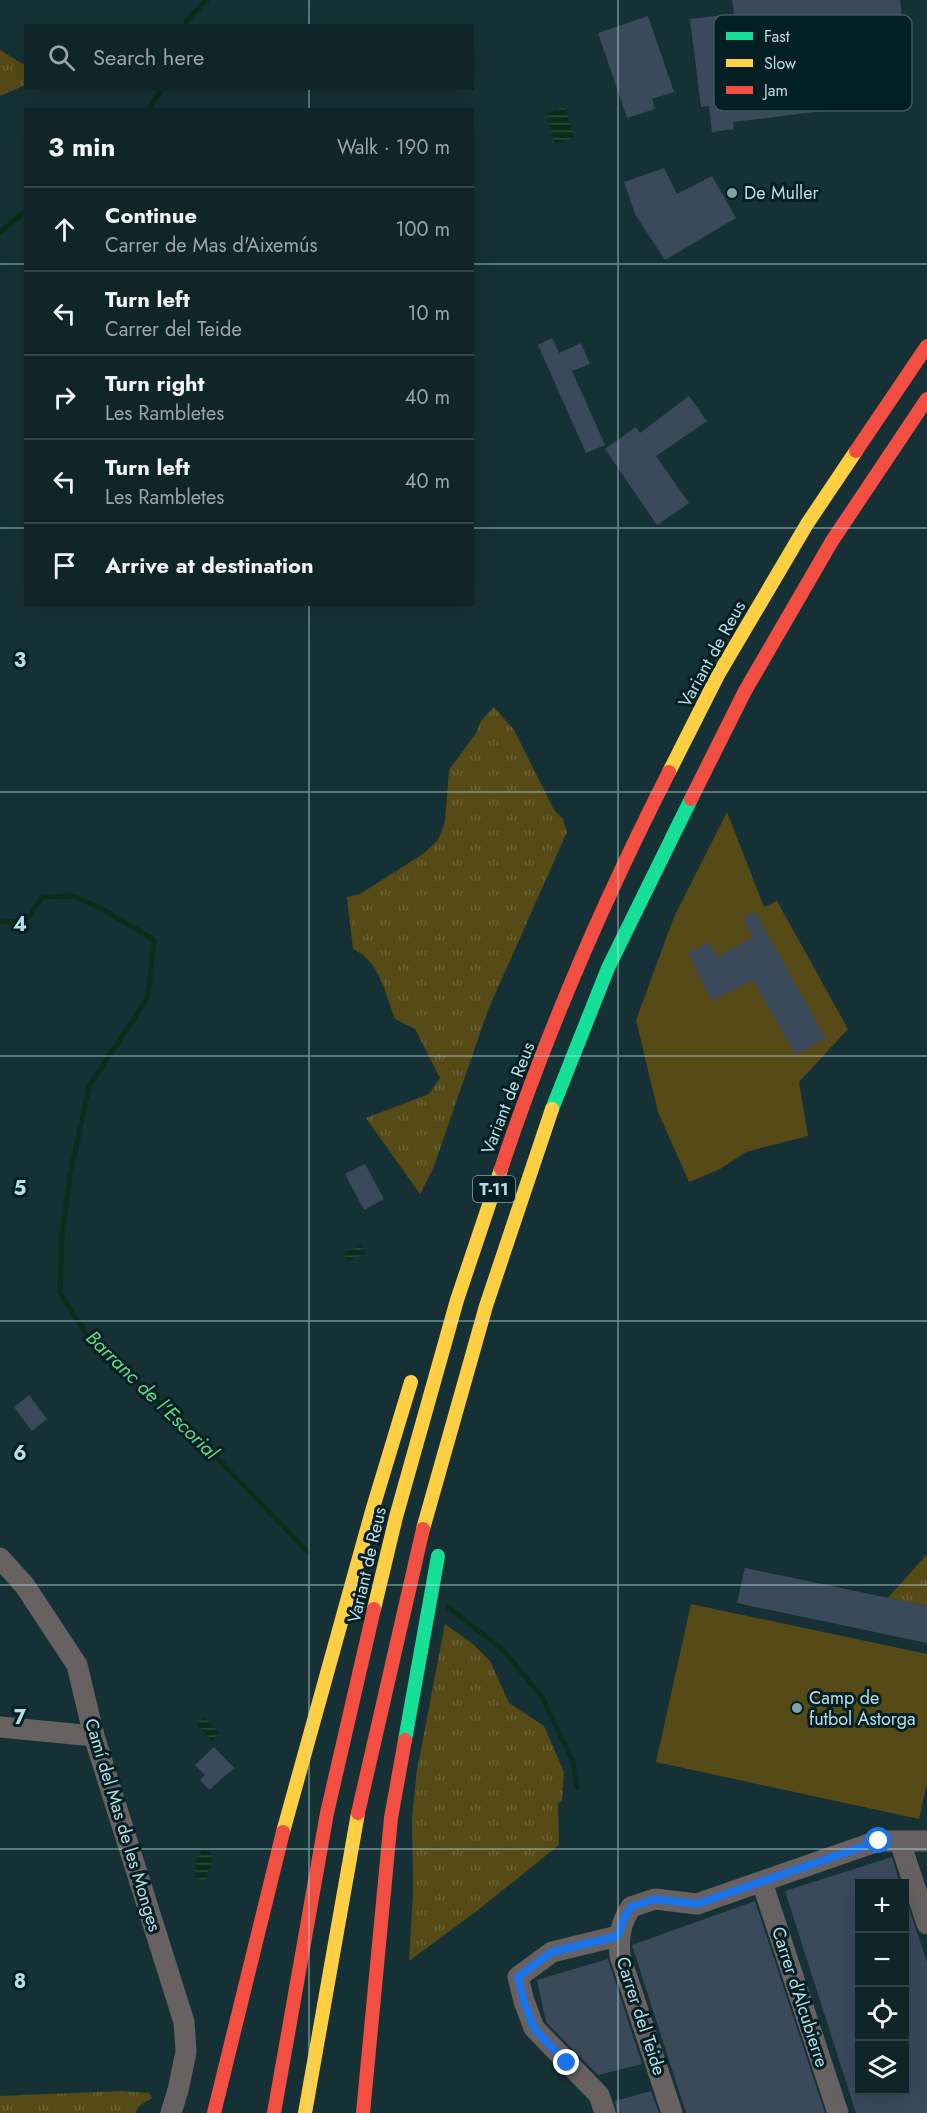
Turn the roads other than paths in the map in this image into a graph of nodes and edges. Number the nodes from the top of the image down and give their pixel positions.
1 (927, 346) edge
2 (927, 399) edge
3 (608, 968) junction
4 (500, 1170) junction
5 (479, 1192) dead end
6 (534, 1206) dead end
7 (416, 1364) dead end
8 (441, 1540) dead end
9 (0, 1558) edge
10 (0, 1727) edge
11 (94, 1736) junction
12 (927, 1841) edge
13 (900, 1842) junction
14 (762, 1882) junction
15 (927, 1924) edge
16 (621, 1927) junction
17 (171, 2113) edge
18 (214, 2113) edge
19 (274, 2113) edge
20 (305, 2113) edge
21 (363, 2113) edge
22 (605, 2113) edge
23 (672, 2113) edge
24 (838, 2113) edge

1 - 4 highway, Variant de Reus / T-11
2 - 3 highway, T-11
3 - 6 highway
3 - 20 highway, T-11
4 - 5 highway
4 - 19 highway, Variant de Reus / T-11
7 - 18 highway
8 - 21 highway
9 - 11 street, Camí del Mas de les Monges
10 - 11 street
11 - 17 street, Camí del Mas de les Monges
12 - 13 street
13 - 14 street
13 - 15 street
14 - 16 street
14 - 24 street, Carrer d'Alcubierre
16 - 22 street
16 - 23 street, Carrer del Teide

